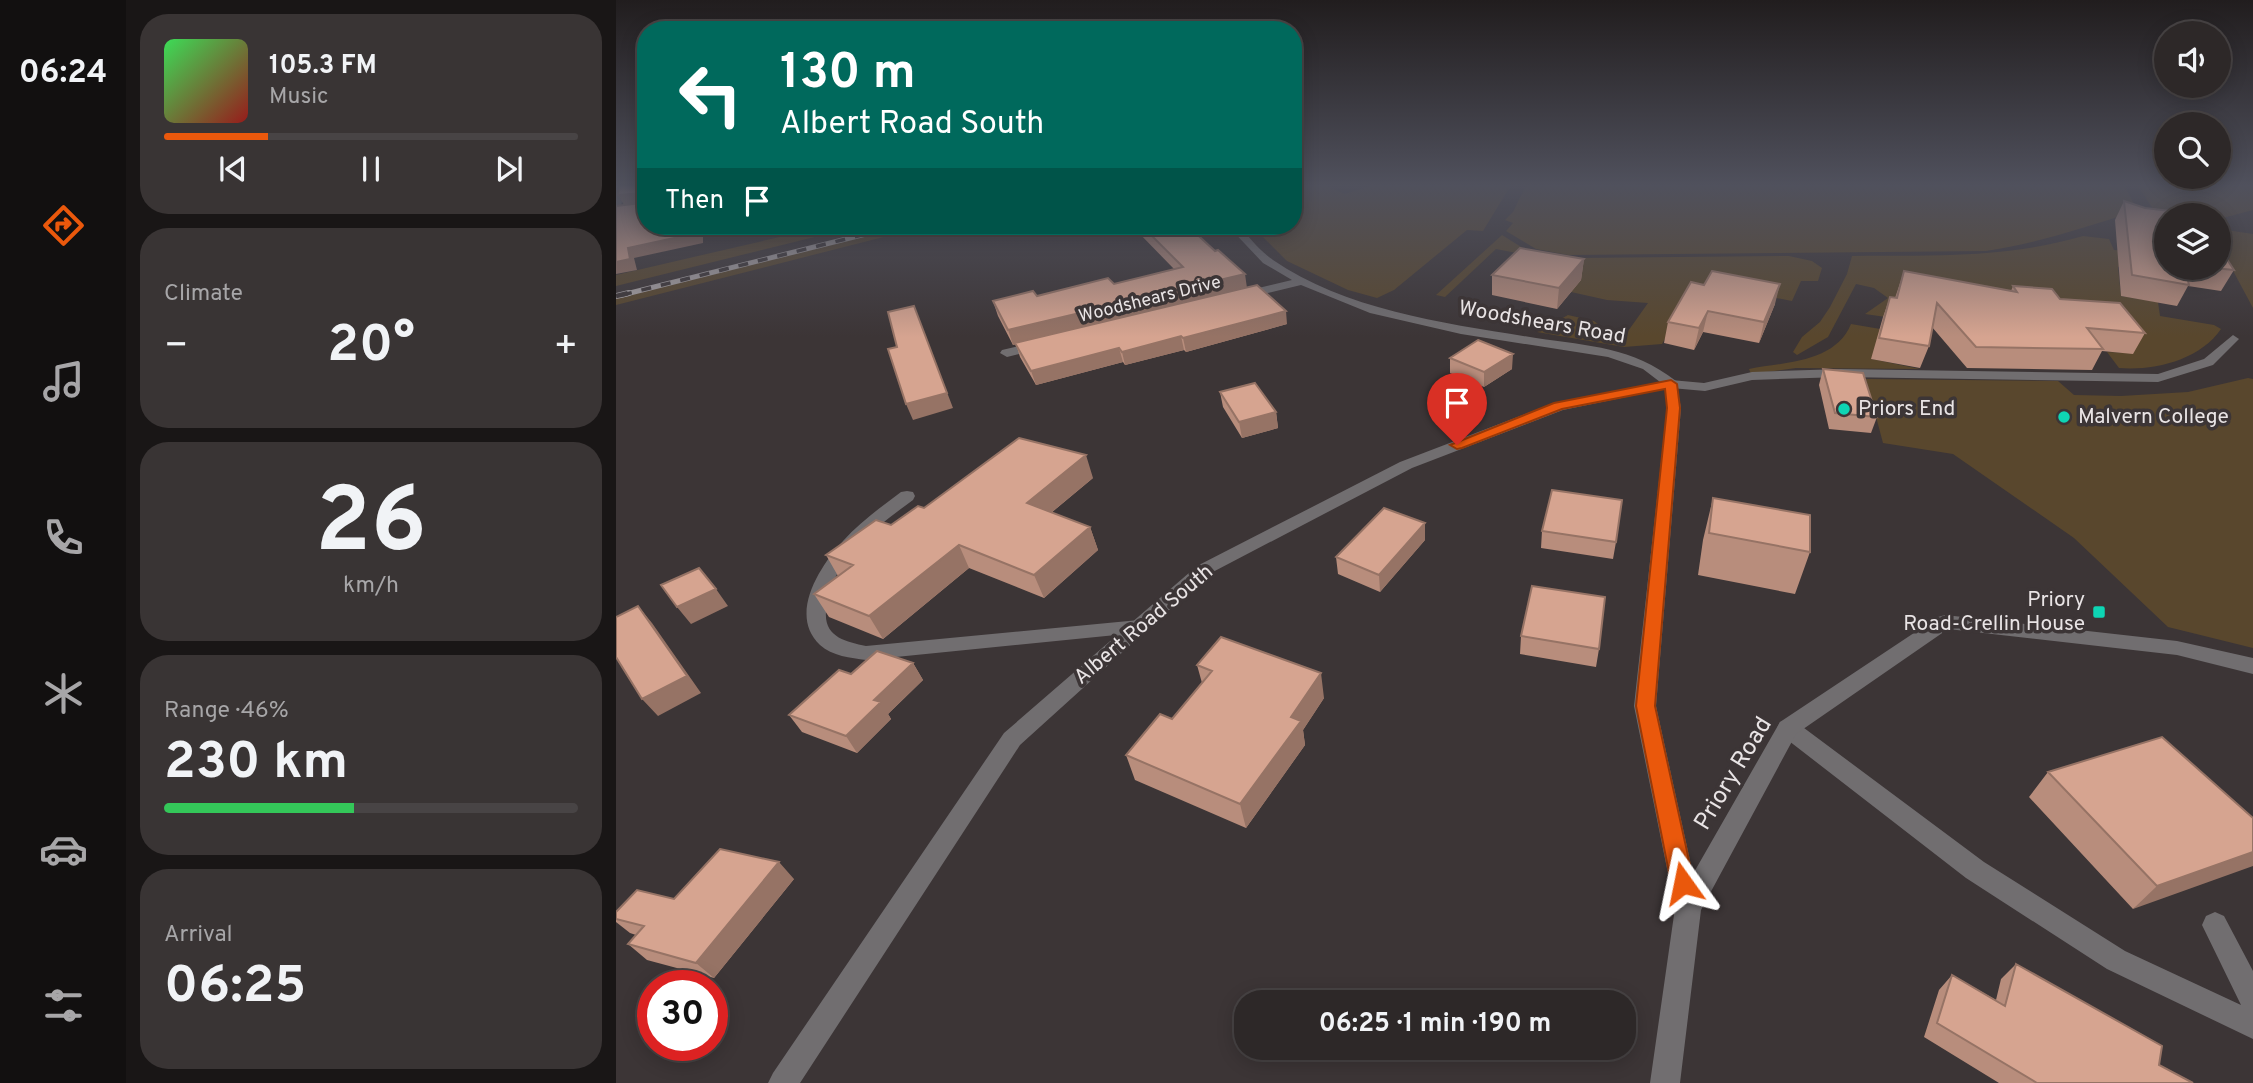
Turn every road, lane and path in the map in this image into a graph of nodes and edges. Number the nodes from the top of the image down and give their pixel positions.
1 (1242, 236) edge
2 (1302, 281) junction
3 (2233, 339) dead end
4 (1007, 354) dead end
5 (1671, 384) junction
6 (907, 496) dead end
7 (1139, 627) junction
8 (2253, 666) edge
9 (1788, 728) junction
10 (1688, 908) junction
11 (2215, 925) dead end
12 (2253, 999) edge
13 (2253, 1025) edge
14 (783, 1083) edge
15 (1665, 1083) edge

1 - 2 street, Woodshears Road
2 - 4 street, Woodshears Drive
2 - 5 street, Woodshears Road
3 - 5 street
5 - 7 street, Albert Road South
5 - 10 street
6 - 7 street
7 - 14 street, Albert Road South
8 - 9 street, Priory Road
9 - 10 street, Priory Road
9 - 13 street
10 - 15 street, Priory Road
11 - 12 street

